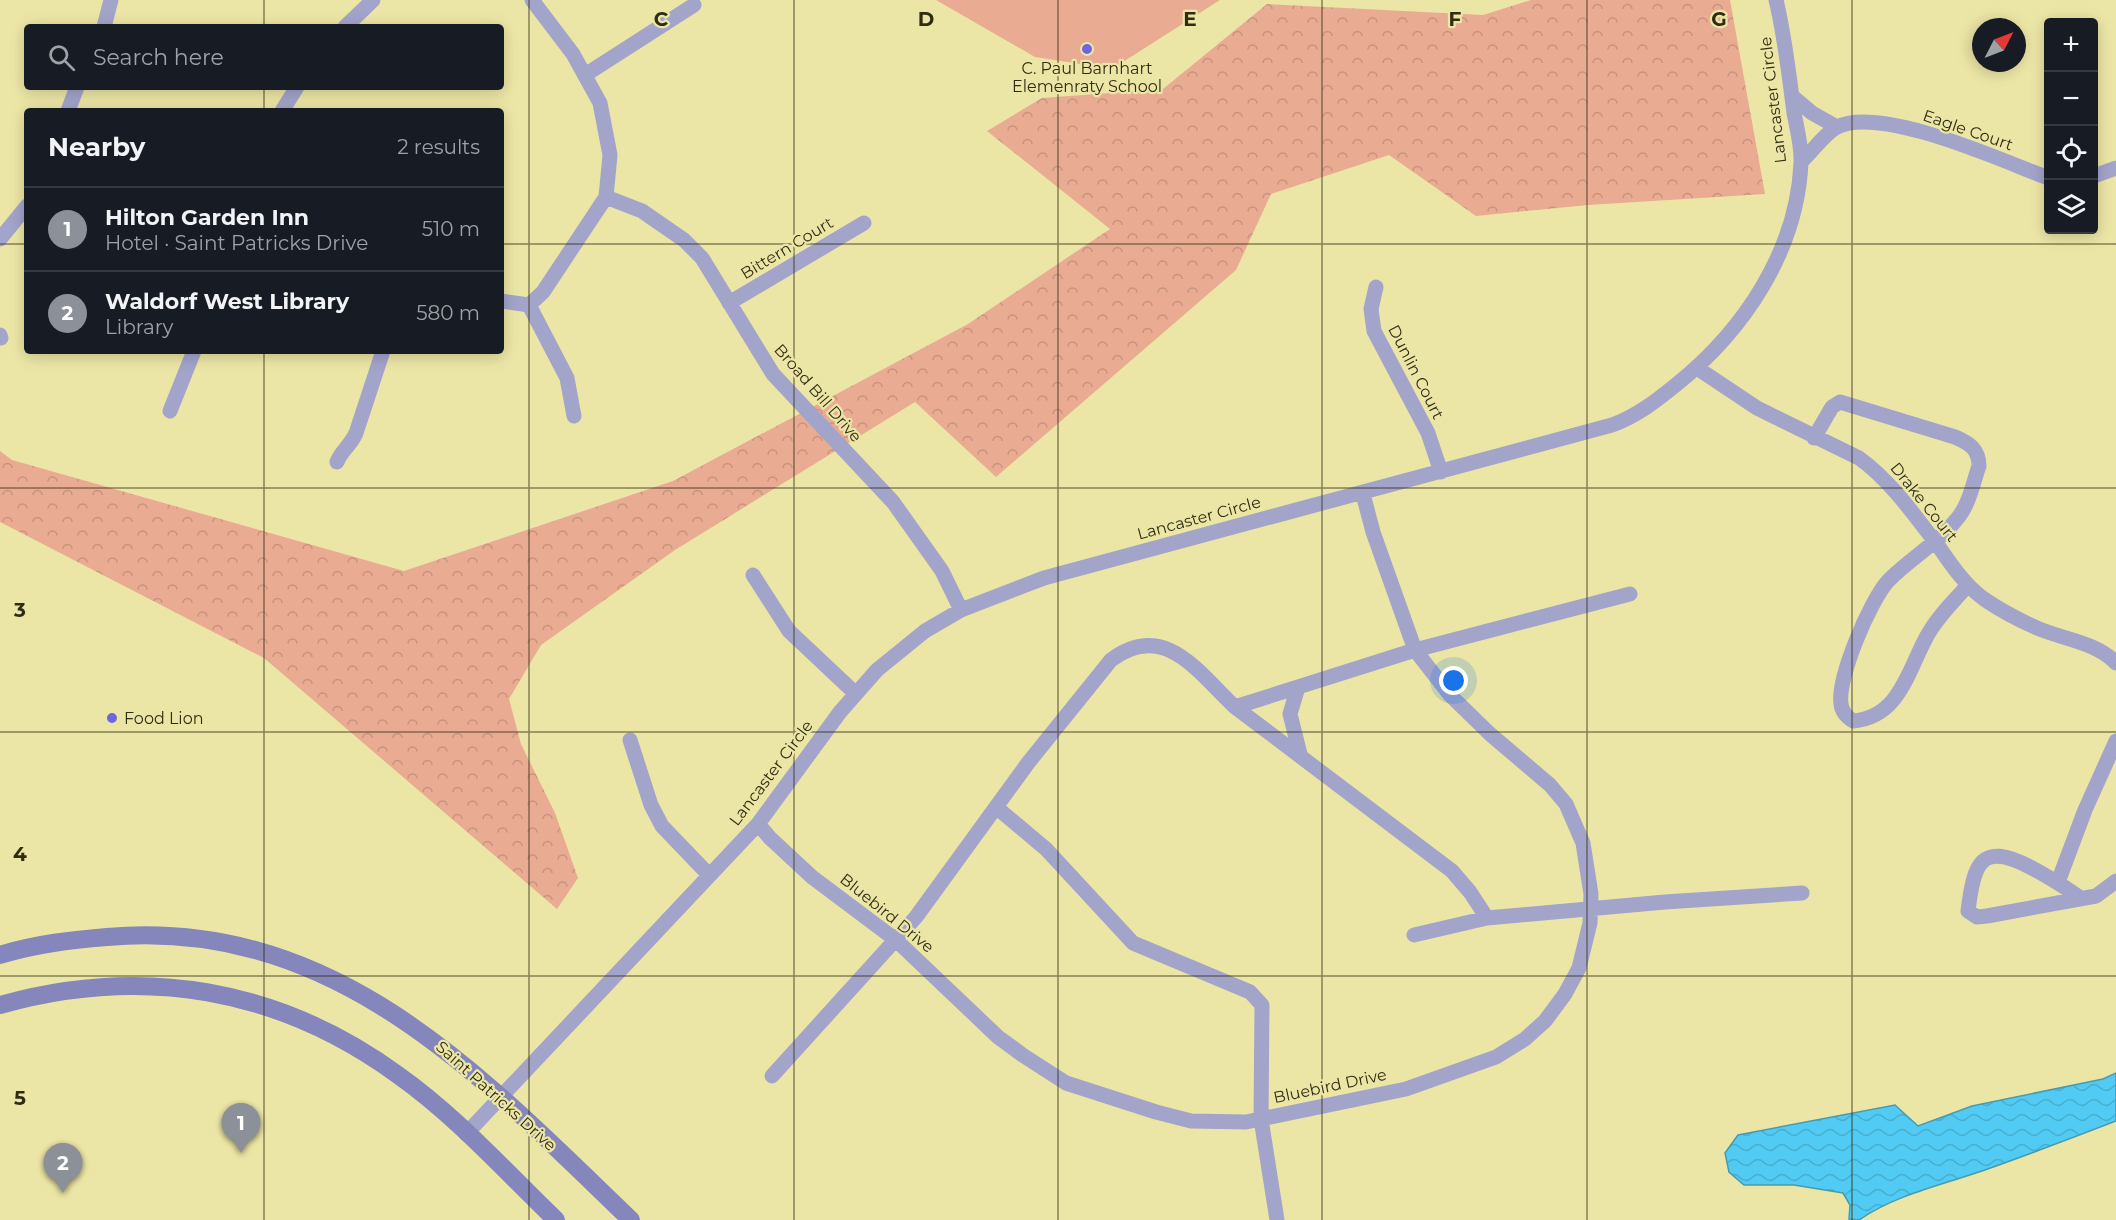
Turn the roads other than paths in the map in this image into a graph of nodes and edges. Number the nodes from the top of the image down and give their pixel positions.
1 (111, 0) edge
2 (373, 0) edge
3 (532, 0) edge
4 (1776, 0) edge
5 (694, 6) dead end
6 (105, 24) edge
7 (348, 24) edge
8 (585, 75) junction
9 (76, 90) edge
10 (295, 90) edge
11 (1792, 96) junction
12 (69, 108) edge
13 (284, 108) edge
14 (1837, 127) junction
15 (1801, 162) junction
16 (2116, 168) edge
17 (2044, 175) edge
18 (2098, 175) edge
19 (606, 197) junction
20 (24, 210) edge
21 (864, 223) dead end
22 (0, 238) edge
23 (1376, 287) dead end
24 (504, 301) edge
25 (729, 303) junction
26 (529, 305) junction
27 (193, 354) edge
28 (382, 354) edge
29 (1697, 368) junction
30 (170, 411) dead end
31 (574, 416) dead end
32 (1814, 438) junction
33 (337, 462) dead end
34 (1441, 472) junction
35 (1363, 494) junction
36 (1935, 542) junction
37 (753, 576) dead end
38 (1968, 585) junction
39 (1630, 594) dead end
40 (961, 610) junction
41 (1415, 650) junction
42 (2116, 663) edge
43 (1298, 687) junction
44 (855, 693) junction
45 (1235, 707) junction
46 (630, 740) dead end
47 (2116, 741) edge
48 (1300, 754) junction
49 (996, 807) junction
50 (758, 824) junction
51 (709, 875) junction
52 (2116, 881) edge
53 (2058, 882) junction
54 (1802, 893) dead end
55 (2079, 897) junction
56 (1590, 908) junction
57 (1487, 918) junction
58 (1414, 935) dead end
59 (896, 940) junction
60 (0, 955) edge
61 (0, 1005) edge
62 (772, 1076) dead end
63 (501, 1097) junction
64 (1261, 1119) junction
65 (466, 1134) junction
66 (556, 1220) edge
67 (631, 1220) edge
68 (1277, 1220) edge

1 - 6 street
2 - 7 street
3 - 8 street
4 - 11 street, Lancaster Circle
5 - 8 street
8 - 19 street
9 - 12 street
10 - 13 street
11 - 14 street
11 - 15 street, Lancaster Circle
14 - 15 street
14 - 17 street, Eagle Court
15 - 29 street, Lancaster Circle
16 - 18 street
19 - 25 street, Broad Bill Drive
19 - 26 street
20 - 22 street
21 - 25 street, Bittern Court
23 - 34 street, Dunlin Court
24 - 26 street
25 - 40 street, Broad Bill Drive
26 - 31 street
27 - 30 street
28 - 33 street
29 - 32 street, Drake Court
29 - 34 street, Lancaster Circle
32 - 36 street, Drake Court
32 - 36 street
34 - 35 street, Lancaster Circle
35 - 40 street, Lancaster Circle
35 - 41 street, Bluebird Drive
36 - 38 street, Drake Court
36 - 38 street
37 - 44 street
38 - 42 street, Drake Court
39 - 41 street
40 - 44 street, Lancaster Circle
41 - 43 street
41 - 56 street, Bluebird Drive
43 - 45 street
43 - 48 street
44 - 50 street, Lancaster Circle
45 - 48 street
45 - 49 street
46 - 51 street
47 - 53 street
48 - 57 street
49 - 59 street
49 - 64 street
50 - 51 street, Lancaster Circle
50 - 59 street, Bluebird Drive
51 - 63 street, Lancaster Circle
52 - 55 street
53 - 55 street
53 - 55 street
54 - 56 street
56 - 57 street
56 - 64 street, Bluebird Drive
57 - 58 street
59 - 62 street
59 - 64 street, Bluebird Drive
60 - 63 main road, Saint Patricks Drive
61 - 65 main road
63 - 65 street, Lancaster Circle
63 - 67 main road, Saint Patricks Drive
64 - 68 street
65 - 66 main road

